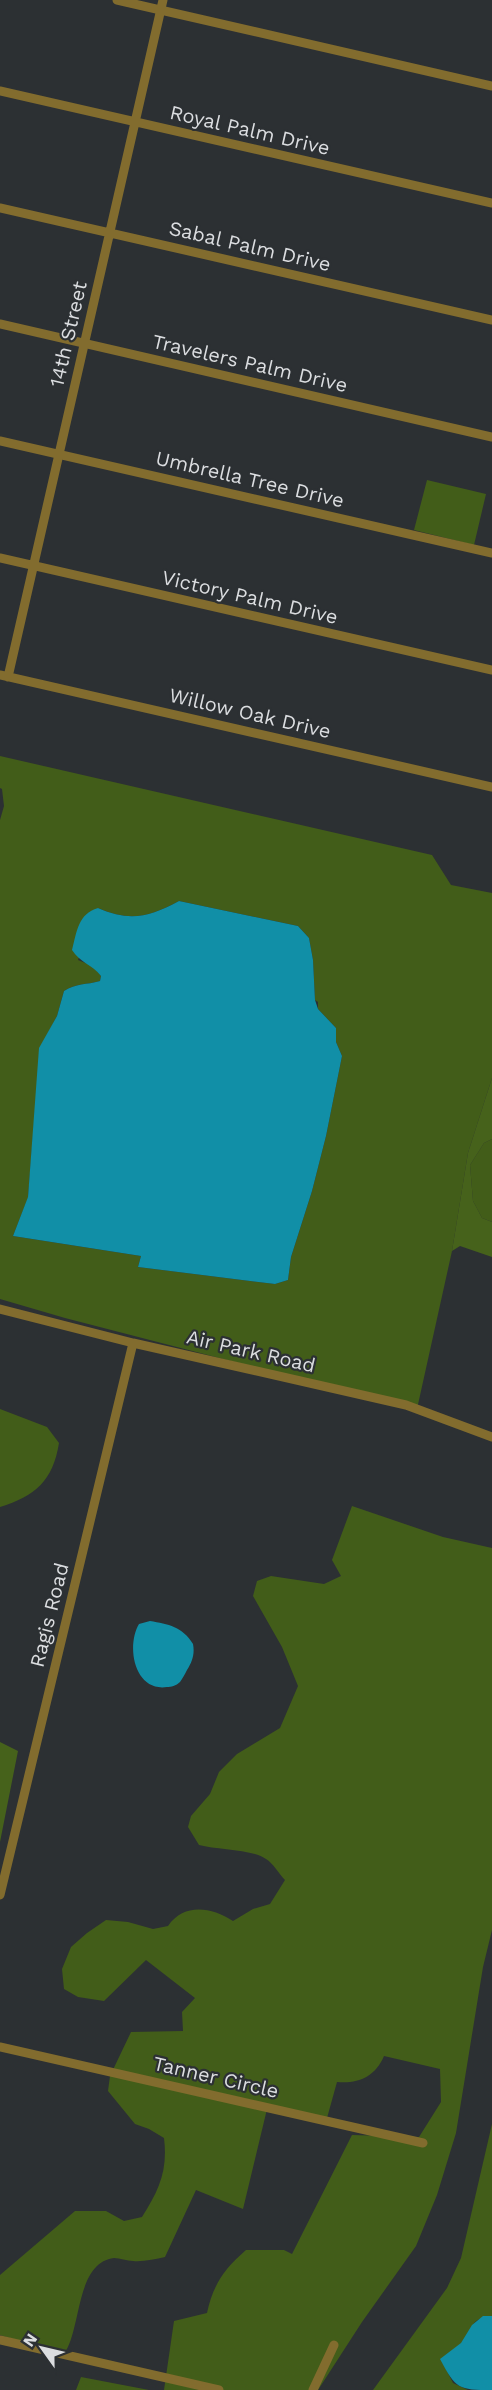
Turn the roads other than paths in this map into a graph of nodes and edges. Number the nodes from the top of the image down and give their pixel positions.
1 (117, 0) edge
2 (162, 5) edge
3 (492, 86) edge
4 (0, 91) edge
5 (135, 122) junction
6 (492, 203) edge
7 (0, 208) edge
8 (110, 233) junction
9 (492, 320) edge
10 (0, 324) edge
11 (84, 343) junction
12 (492, 436) edge
13 (0, 441) edge
14 (59, 454) junction
15 (492, 553) edge
16 (0, 558) edge
17 (33, 566) junction
18 (492, 670) edge
19 (4, 676) edge
20 (492, 787) edge
21 (0, 1309) edge
22 (133, 1342) junction
23 (492, 1437) edge
24 (0, 1895) edge
25 (0, 2047) edge
26 (423, 2143) dead end
27 (0, 2340) edge
28 (334, 2345) dead end
29 (219, 2390) edge
30 (313, 2390) edge

1 - 2 street
2 - 3 street
2 - 5 street, 14th Street
4 - 5 street, Royal Palm Drive
5 - 6 street, Royal Palm Drive
5 - 8 street, 14th Street
7 - 8 street, Sabal Palm Drive
8 - 9 street, Sabal Palm Drive
8 - 11 street, 14th Street
10 - 11 street, Travelers Palm Drive
11 - 12 street, Travelers Palm Drive
11 - 14 street, 14th Street
13 - 14 street, Umbrella Tree Drive
14 - 15 street, Umbrella Tree Drive
14 - 17 street, 14th Street
16 - 17 street, Victory Palm Drive
17 - 18 street, Victory Palm Drive
17 - 19 street, 14th Street
19 - 20 street, Willow Oak Drive
21 - 22 street, Air Park Road
22 - 23 street, Air Park Road
22 - 24 street, Ragis Road
25 - 26 street, Tanner Circle
27 - 29 street
28 - 30 street

